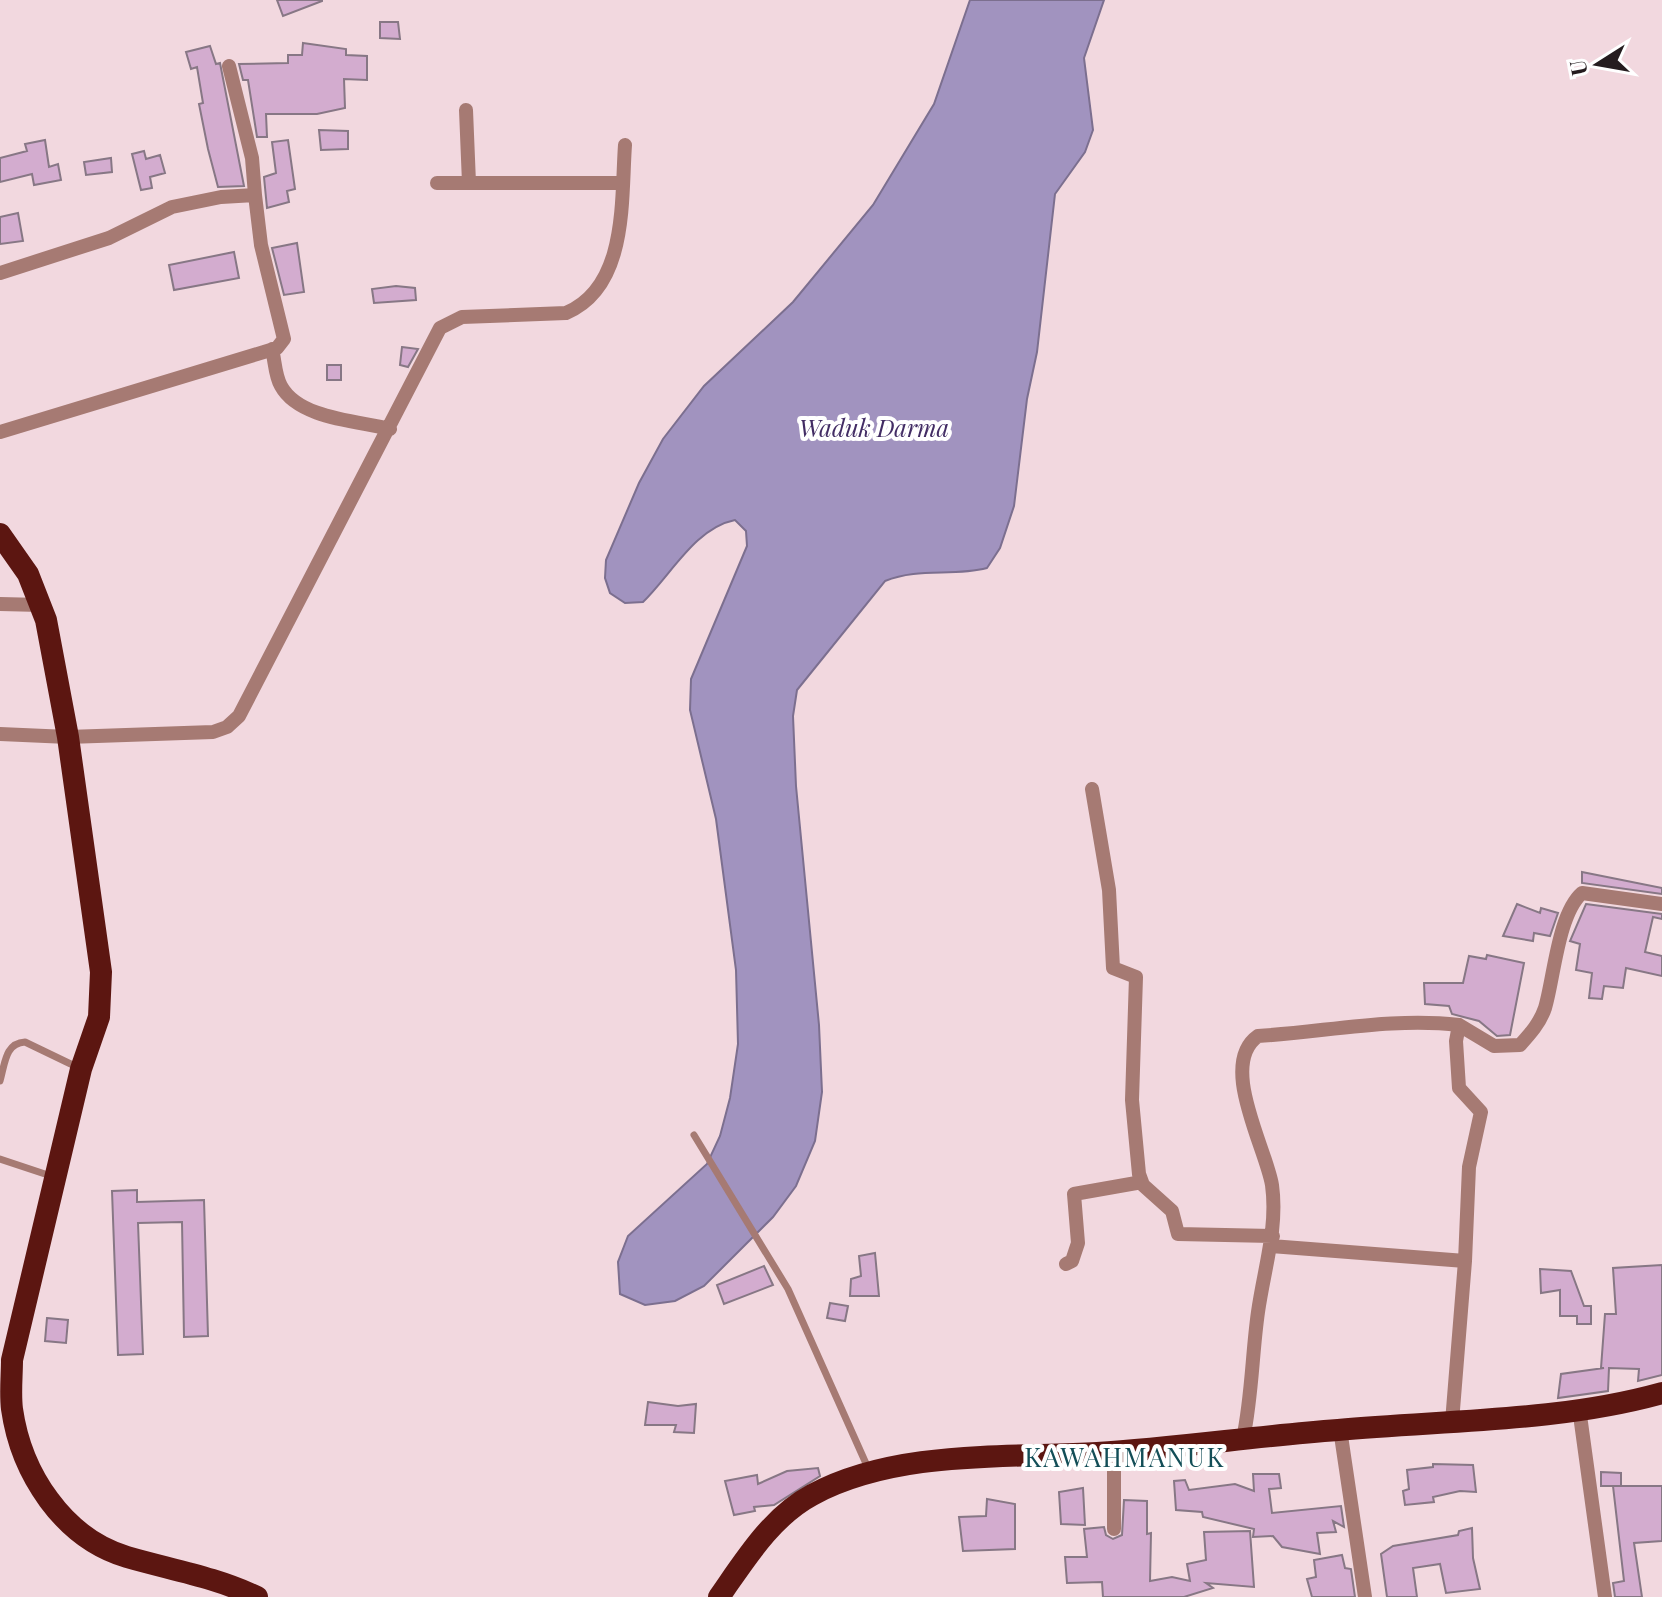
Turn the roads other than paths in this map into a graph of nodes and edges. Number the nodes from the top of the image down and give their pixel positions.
1 (229, 66) dead end
2 (466, 110) dead end
3 (625, 145) dead end
4 (437, 183) dead end
5 (469, 183) junction
6 (622, 183) junction
7 (255, 195) junction
8 (0, 273) edge
9 (272, 349) junction
10 (390, 429) junction
11 (0, 432) edge
12 (0, 534) edge
13 (0, 604) edge
14 (41, 605) junction
15 (0, 734) edge
16 (68, 737) junction
17 (1092, 789) dead end
18 (1662, 904) edge
19 (1459, 1025) junction
20 (81, 1069) junction
21 (0, 1081) edge
22 (694, 1135) dead end
23 (0, 1159) edge
24 (55, 1177) junction
25 (1142, 1182) junction
26 (1272, 1241) junction
27 (1465, 1261) junction
28 (1066, 1264) dead end
29 (1662, 1393) edge
30 (1579, 1408) junction
31 (1452, 1422) junction
32 (1340, 1429) junction
33 (1243, 1439) junction
34 (1114, 1452) junction
35 (871, 1474) junction
36 (1114, 1529) dead end
37 (257, 1597) edge
38 (719, 1597) edge
39 (1365, 1597) edge
40 (1605, 1597) edge

1 - 7 street
2 - 5 street
3 - 6 street
4 - 5 street
5 - 6 street
6 - 10 street
7 - 8 street
7 - 9 street
9 - 10 street
9 - 11 street
10 - 16 street
12 - 14 highway
13 - 14 street
14 - 16 highway
15 - 16 street
16 - 20 highway
17 - 25 street
18 - 19 street
19 - 26 street
19 - 27 street
20 - 21 lane
20 - 24 highway
22 - 35 lane
23 - 24 lane
24 - 37 highway
25 - 26 street
25 - 28 street
26 - 27 street
26 - 33 street
27 - 31 street
29 - 30 highway
30 - 31 highway
30 - 40 street
31 - 32 highway
32 - 33 highway
32 - 39 street
33 - 34 highway
34 - 35 highway
34 - 36 street
35 - 38 highway

